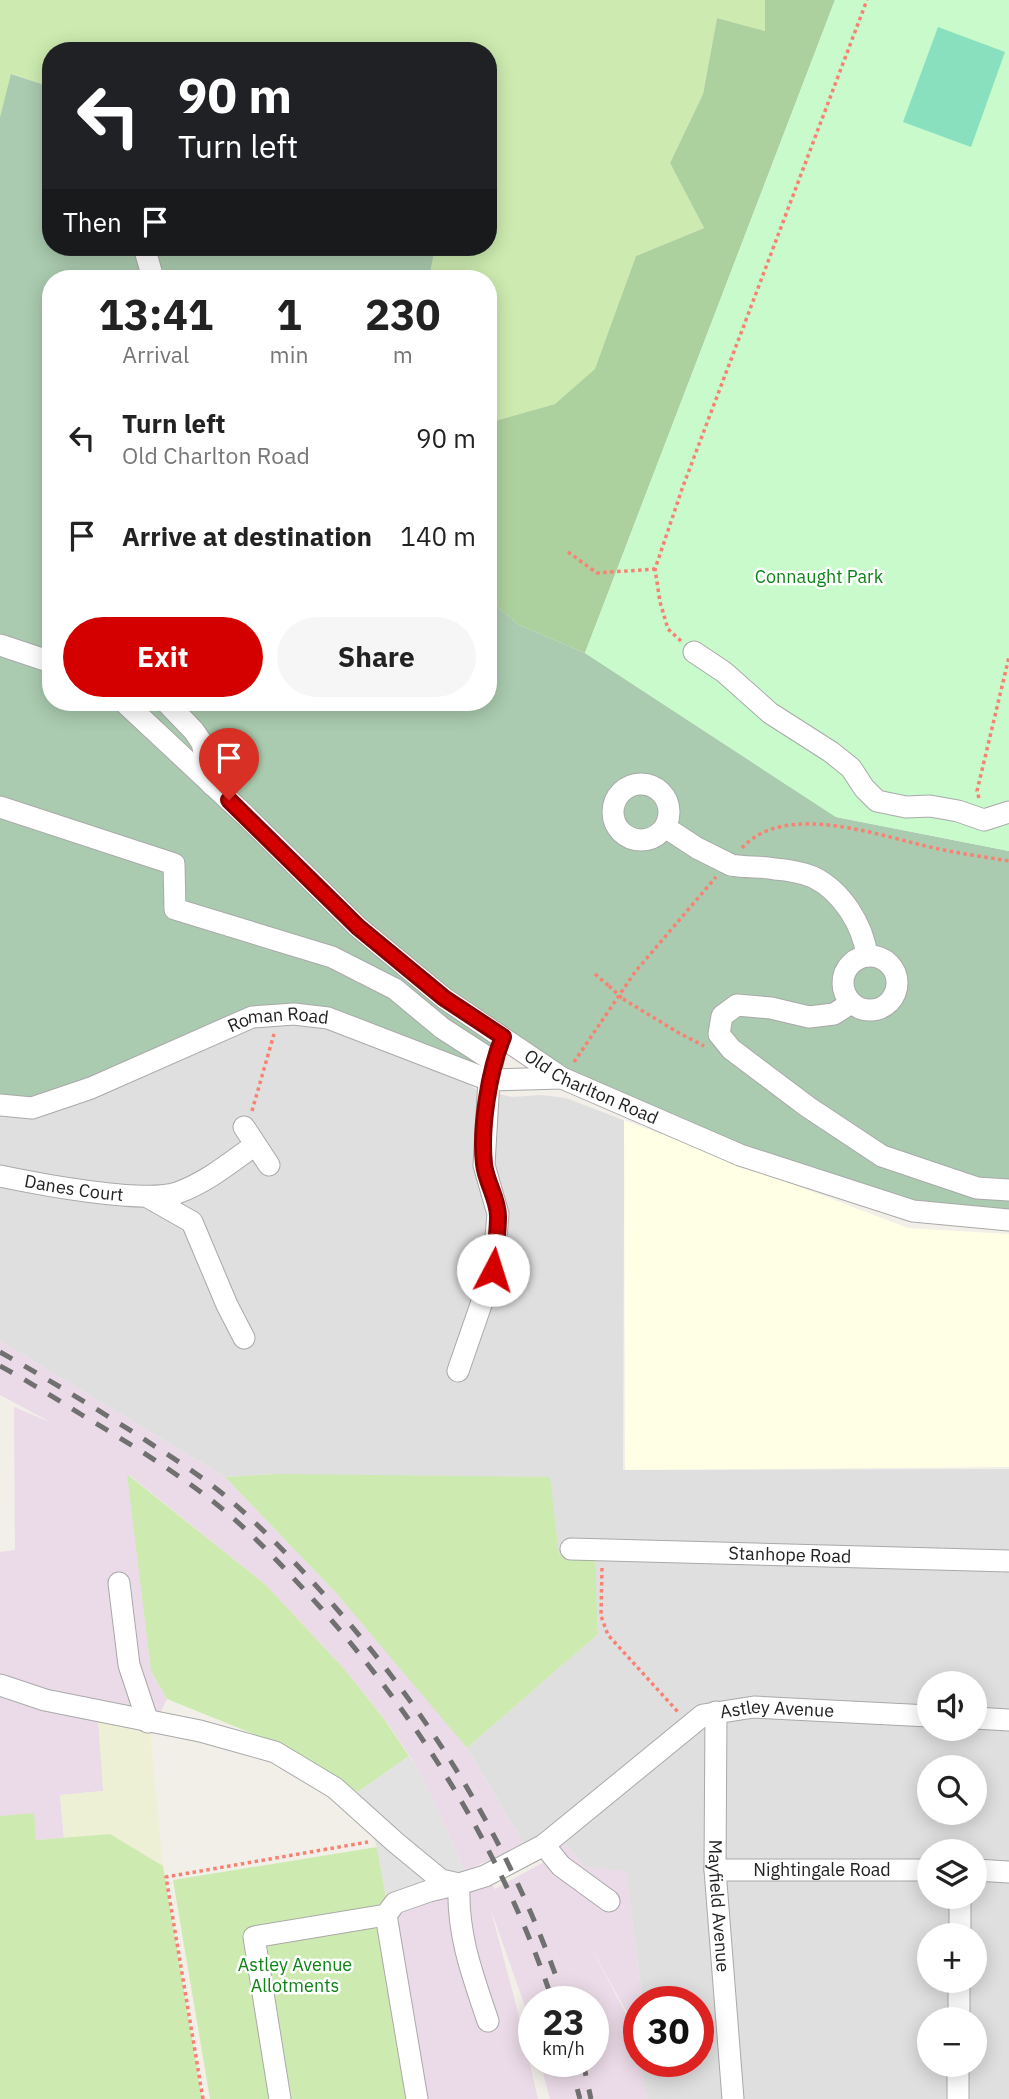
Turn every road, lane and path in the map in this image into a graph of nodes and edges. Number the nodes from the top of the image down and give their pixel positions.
1 (867, 0) edge
2 (568, 552) dead end
3 (655, 569) junction
4 (0, 645) edge
5 (694, 652) joint
6 (1009, 657) edge
7 (42, 659) edge
8 (134, 711) edge
9 (175, 711) edge
10 (191, 711) edge
11 (194, 731) junction
12 (212, 785) junction
13 (0, 807) edge
14 (1009, 812) edge
15 (984, 820) junction
16 (666, 827) dead end
17 (730, 861) junction
18 (1009, 861) edge
19 (867, 956) junction
20 (595, 974) dead end
21 (850, 1003) junction
22 (276, 1028) dead end
23 (503, 1037) junction
24 (731, 1049) junction
25 (491, 1070) junction
26 (566, 1072) junction
27 (0, 1105) edge
28 (250, 1136) junction
29 (269, 1165) dead end
30 (0, 1176) edge
31 (210, 1179) junction
32 (1009, 1191) edge
33 (148, 1197) junction
34 (1009, 1220) edge
35 (192, 1222) junction
36 (244, 1338) dead end
37 (458, 1371) dead end
38 (571, 1549) dead end
39 (603, 1550) junction
40 (1009, 1561) edge
41 (119, 1583) dead end
42 (0, 1685) edge
43 (716, 1712) junction
44 (917, 1715) edge
45 (987, 1719) edge
46 (1009, 1720) edge
47 (148, 1721) junction
48 (690, 1725) junction
49 (395, 1842) junction
50 (544, 1845) junction
51 (715, 1870) junction
52 (917, 1870) edge
53 (987, 1871) edge
54 (1009, 1872) edge
55 (459, 1884) junction
56 (609, 1901) dead end
57 (386, 1915) junction
58 (488, 2021) dead end
59 (958, 2077) edge
60 (203, 2099) edge
61 (280, 2099) edge
62 (417, 2099) edge
63 (733, 2099) edge
64 (958, 2099) edge

1 - 3 path
2 - 3 path
3 - 5 path
4 - 7 street
5 - 15 street
6 - 15 path
8 - 12 street, Old Charlton Road
9 - 11 street
10 - 11 street
11 - 12 street
12 - 23 street, Old Charlton Road
13 - 25 street
14 - 15 street
16 - 17 street
17 - 18 path
17 - 19 street
17 - 26 path
19 - 21 street
19 - 21 street
20 - 24 path, bridge
21 - 24 street
22 - 28 path
23 - 25 street
23 - 26 street, Old Charlton Road
24 - 32 street
25 - 26 street, Roman Road
25 - 27 street, Roman Road
25 - 37 street
26 - 34 street, Old Charlton Road
28 - 29 street
28 - 31 street, Danes Court
30 - 33 street, Danes Court
31 - 33 street, Danes Court
31 - 35 street, Danes Court
33 - 35 street, Danes Court
35 - 36 street
38 - 39 street, Stanhope Road
39 - 40 street, Stanhope Road
39 - 48 path
41 - 47 street
42 - 47 street
43 - 44 street, Astley Avenue
43 - 48 street, Astley Avenue
43 - 51 street, Mayfield Avenue
45 - 46 street
47 - 49 street
48 - 50 street, Astley Avenue
49 - 55 street
49 - 60 path
50 - 55 street, Astley Avenue
50 - 56 street
51 - 52 street, Nightingale Road
51 - 63 street, Mayfield Avenue
53 - 54 street
55 - 57 street, Astley Avenue
55 - 58 street
57 - 61 street
57 - 62 street
59 - 64 street

